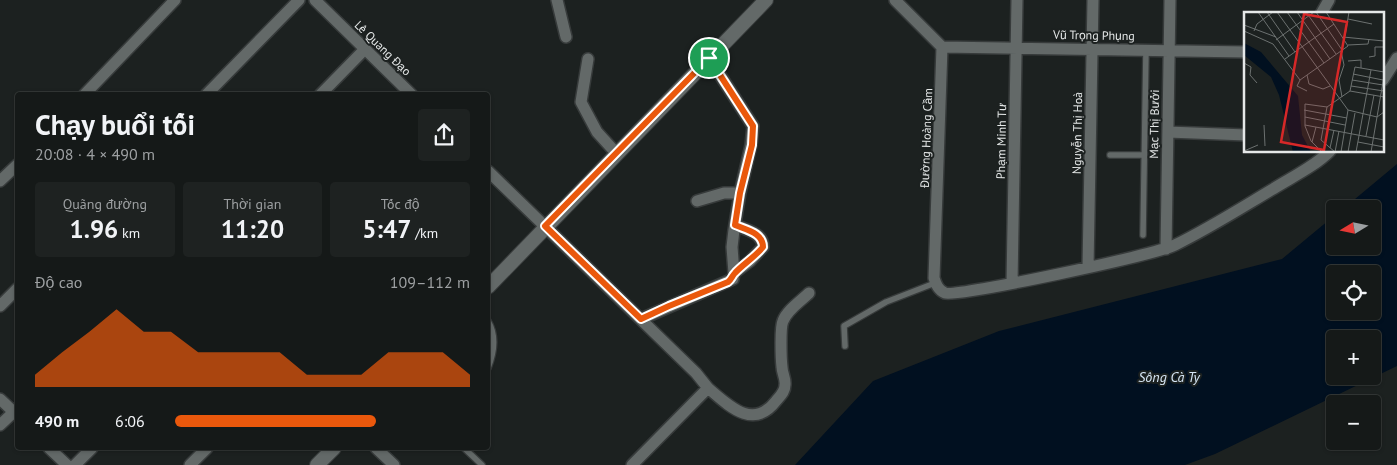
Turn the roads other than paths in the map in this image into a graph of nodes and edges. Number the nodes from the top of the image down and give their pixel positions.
1 (299, 0) edge
2 (557, 0) edge
3 (766, 0) edge
4 (895, 0) edge
5 (1018, 0) edge
6 (1094, 0) edge
7 (1170, 0) edge
8 (1329, 0) edge
9 (319, 1) edge
10 (167, 3) edge
11 (1322, 12) edge
12 (566, 37) dead end
13 (942, 47) junction
14 (1017, 47) junction
15 (1093, 49) junction
16 (364, 50) junction
17 (1146, 50) junction
18 (1169, 51) junction
19 (1244, 52) edge
20 (709, 58) junction
21 (1397, 58) edge
22 (588, 59) dead end
23 (1384, 78) edge
24 (87, 92) edge
25 (209, 92) edge
26 (323, 92) edge
27 (409, 92) edge
28 (1168, 132) junction
29 (1244, 135) edge
30 (1329, 152) edge
31 (617, 154) junction
32 (1110, 155) dead end
33 (1144, 155) junction
34 (15, 167) edge
35 (490, 173) edge
36 (0, 181) edge
37 (740, 193) junction
38 (697, 201) dead end
39 (735, 225) junction
40 (545, 226) junction
41 (1143, 235) dead end
42 (1166, 249) junction
43 (1088, 267) junction
44 (734, 274) junction
45 (1012, 282) junction
46 (935, 283) junction
47 (490, 285) edge
48 (15, 291) edge
49 (809, 293) dead end
50 (0, 306) edge
51 (641, 319) junction
52 (490, 324) edge
53 (845, 346) dead end
54 (490, 362) edge
55 (708, 388) junction
56 (0, 399) edge
57 (15, 411) edge
58 (15, 413) edge
59 (0, 425) edge
60 (52, 450) edge
61 (90, 450) edge
62 (205, 450) edge
63 (332, 450) edge
64 (378, 450) edge
65 (466, 450) edge
66 (68, 465) edge
67 (74, 465) edge
68 (190, 465) edge
69 (317, 465) edge
70 (394, 465) edge
71 (482, 465) edge
72 (632, 465) edge

1 - 25 street
2 - 12 street
3 - 20 street
4 - 13 street
5 - 14 street, Phạm Minh Tư
6 - 15 street, Nguyễn Thị Hoà
7 - 18 street, Mạc Thị Bưởi
8 - 11 street
9 - 16 street, Lê Quang Đạo
10 - 24 street
13 - 14 street, Vũ Trọng Phụng
13 - 46 street, Đường Hoàng Cầm
14 - 15 street, Vũ Trọng Phụng
14 - 45 street, Phạm Minh Tư
15 - 17 street, Vũ Trọng Phụng
15 - 43 street, Nguyễn Thị Hoà
16 - 26 street
16 - 27 street, Lê Quang Đạo
17 - 18 street, Vũ Trọng Phụng
17 - 33 lane
18 - 19 street, Vũ Trọng Phụng
18 - 28 street, Mạc Thị Bưởi
20 - 31 street
20 - 37 street
21 - 23 street
22 - 31 street
28 - 29 street
28 - 42 street, Mạc Thị Bưởi
30 - 42 street
31 - 40 street
32 - 33 lane
33 - 41 lane
34 - 36 street
35 - 40 street
37 - 38 street
37 - 39 street
39 - 44 street
39 - 44 street
40 - 47 street
40 - 51 street
42 - 43 street
43 - 45 street
44 - 51 street
45 - 46 street
46 - 53 lane
48 - 50 street
49 - 55 street
51 - 55 street
52 - 54 lane
55 - 72 street
56 - 57 street
58 - 59 street
60 - 66 street
61 - 67 street
62 - 68 street
63 - 69 street
64 - 70 street
65 - 71 lane

